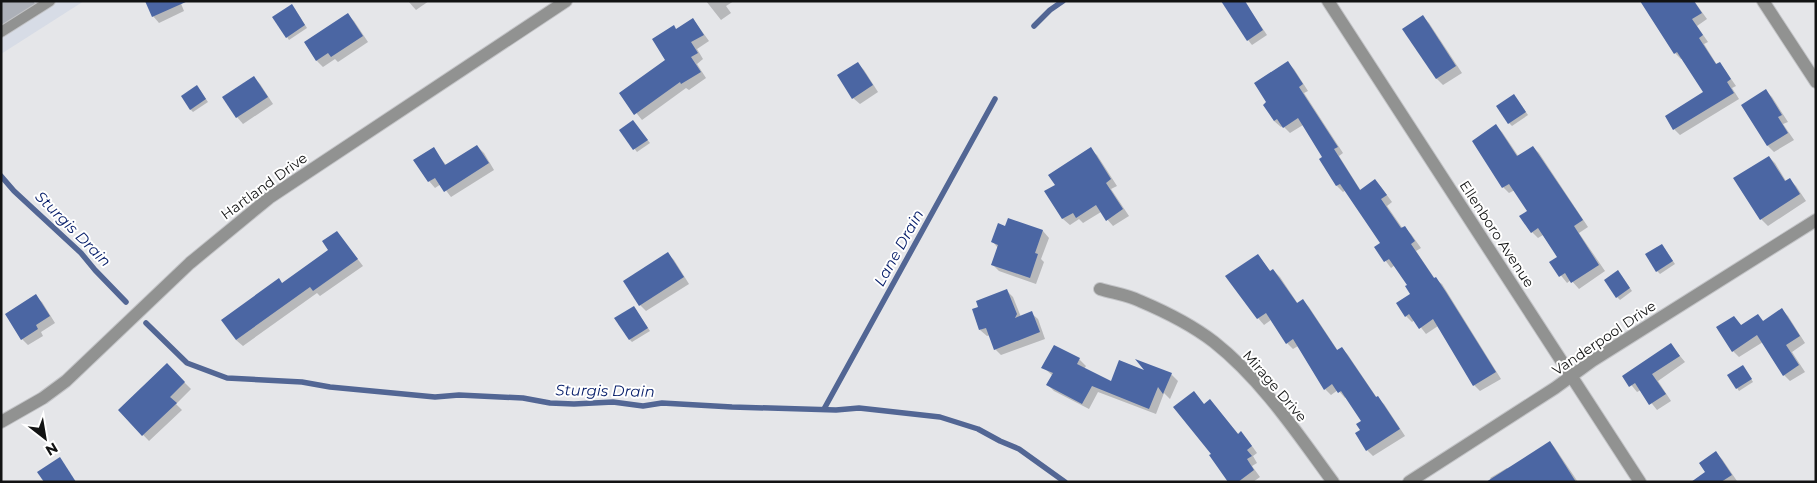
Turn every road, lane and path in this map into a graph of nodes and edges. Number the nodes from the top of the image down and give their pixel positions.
1 (50, 1) edge
2 (566, 1) edge
3 (1328, 1) edge
4 (1763, 1) edge
5 (1, 32) edge
6 (1816, 82) edge
7 (1816, 220) edge
8 (1100, 289) dead end
9 (1571, 376) junction
10 (1, 422) edge
11 (1333, 482) edge
12 (1409, 482) edge
13 (1640, 482) edge

1 - 5 lane
2 - 10 street, Hartland Drive
3 - 9 street, Ellenboro Avenue
4 - 6 street
7 - 9 street, Vanderpool Drive
8 - 11 street, Mirage Drive
9 - 12 street, Vanderpool Drive
9 - 13 street, Ellenboro Avenue

